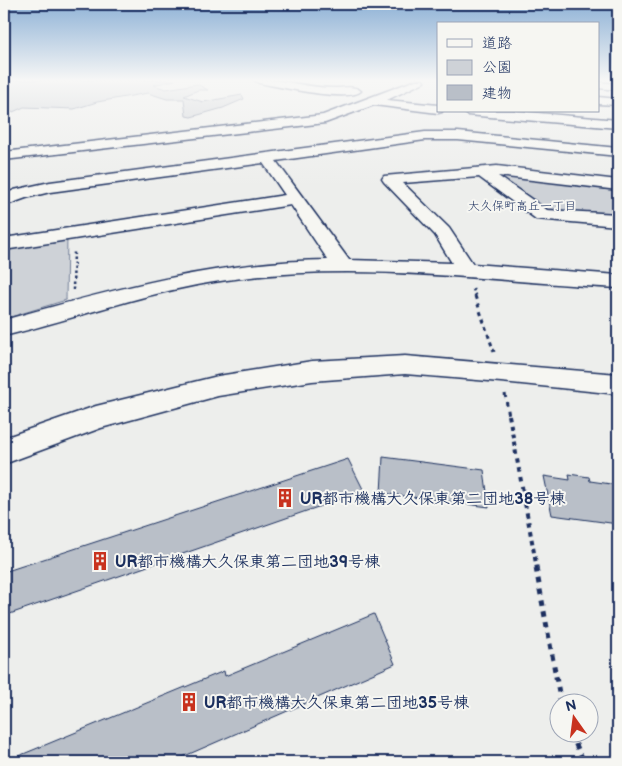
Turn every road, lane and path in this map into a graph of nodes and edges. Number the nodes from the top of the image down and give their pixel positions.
1 (334, 116) edge
2 (523, 116) edge
3 (325, 119) junction
4 (618, 124) edge
5 (353, 146) junction
6 (618, 152) edge
7 (4, 156) edge
8 (267, 158) junction
9 (368, 159) dead end
10 (482, 172) junction
11 (618, 185) edge
12 (295, 199) junction
13 (4, 201) edge
14 (618, 220) edge
15 (74, 233) junction
16 (4, 244) edge
17 (342, 265) junction
18 (467, 270) junction
19 (618, 282) edge
20 (73, 308) junction
21 (4, 328) edge
22 (501, 372) junction
23 (618, 384) edge
24 (4, 451) edge
25 (559, 694) edge
26 (576, 744) edge
27 (584, 762) edge

1 - 3 main road
2 - 4 main road
3 - 5 main road
3 - 7 main road
5 - 6 main road
5 - 8 main road
5 - 9 main road
8 - 12 main road
8 - 13 main road
10 - 11 main road
10 - 14 main road
10 - 18 main road
12 - 15 main road
12 - 17 main road
15 - 16 main road
15 - 20 path
17 - 18 main road
17 - 20 main road
18 - 19 main road
18 - 22 path
20 - 21 main road
22 - 23 main road
22 - 24 main road
22 - 25 path
26 - 27 path

